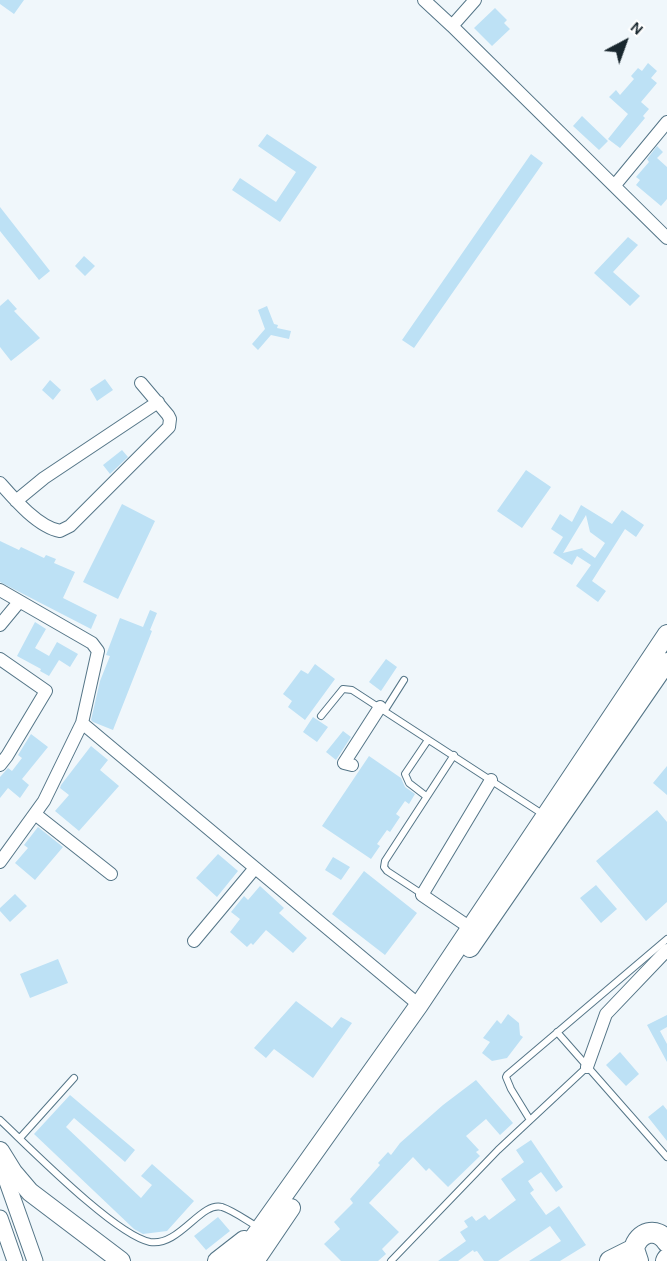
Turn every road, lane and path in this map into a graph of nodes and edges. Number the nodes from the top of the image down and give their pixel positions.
1 (424, 0) edge
2 (475, 0) edge
3 (452, 26) junction
4 (667, 122) edge
5 (615, 185) junction
6 (667, 237) edge
7 (141, 383) dead end
8 (158, 402) junction
9 (0, 483) edge
10 (16, 501) junction
11 (0, 590) edge
12 (19, 602) junction
13 (0, 625) edge
14 (667, 634) edge
15 (0, 660) edge
16 (667, 662) edge
17 (404, 680) dead end
18 (382, 709) junction
19 (321, 716) dead end
20 (82, 723) junction
21 (428, 740) junction
22 (454, 755) junction
23 (0, 765) edge
24 (352, 765) dead end
25 (491, 780) junction
26 (426, 796) junction
27 (35, 814) junction
28 (544, 815) junction
29 (0, 862) edge
30 (255, 868) junction
31 (111, 874) dead end
32 (422, 895) junction
33 (470, 927) junction
34 (667, 939) edge
35 (194, 941) dead end
36 (667, 950) edge
37 (419, 1005) junction
38 (557, 1032) junction
39 (587, 1067) junction
40 (74, 1078) dead end
41 (0, 1120) edge
42 (530, 1120) junction
43 (20, 1138) junction
44 (0, 1151) edge
45 (667, 1157) edge
46 (0, 1162) edge
47 (275, 1209) junction
48 (0, 1218) edge
49 (258, 1227) junction
50 (666, 1238) edge
51 (636, 1255) edge
52 (15, 1261) edge
53 (35, 1261) edge
54 (121, 1261) edge
55 (217, 1261) edge
56 (237, 1261) edge
57 (255, 1261) edge
58 (391, 1261) edge
59 (610, 1261) edge

1 - 3 street
2 - 3 street
3 - 5 street
4 - 5 street
5 - 6 street
7 - 8 street
8 - 10 street
8 - 10 street
9 - 10 street
11 - 12 street
12 - 13 street
12 - 20 street
14 - 28 main road
15 - 23 street
16 - 57 main road
17 - 18 lane
18 - 19 lane
18 - 21 lane
18 - 24 street
20 - 27 street
20 - 30 street
21 - 22 lane
21 - 26 lane
22 - 25 lane
22 - 26 lane
25 - 28 lane
25 - 32 street
26 - 32 lane
27 - 29 street
27 - 31 street
28 - 33 main road
30 - 35 street
30 - 37 street
32 - 33 street
33 - 37 main road
34 - 38 lane
36 - 39 street
37 - 47 main road
38 - 39 lane
38 - 42 lane
39 - 42 lane
39 - 45 lane
40 - 43 lane
41 - 43 lane
42 - 58 lane
43 - 49 lane
44 - 54 main road
46 - 53 street
47 - 49 main road
47 - 56 main road
48 - 52 street
49 - 55 main road
50 - 51 highway
51 - 59 highway

